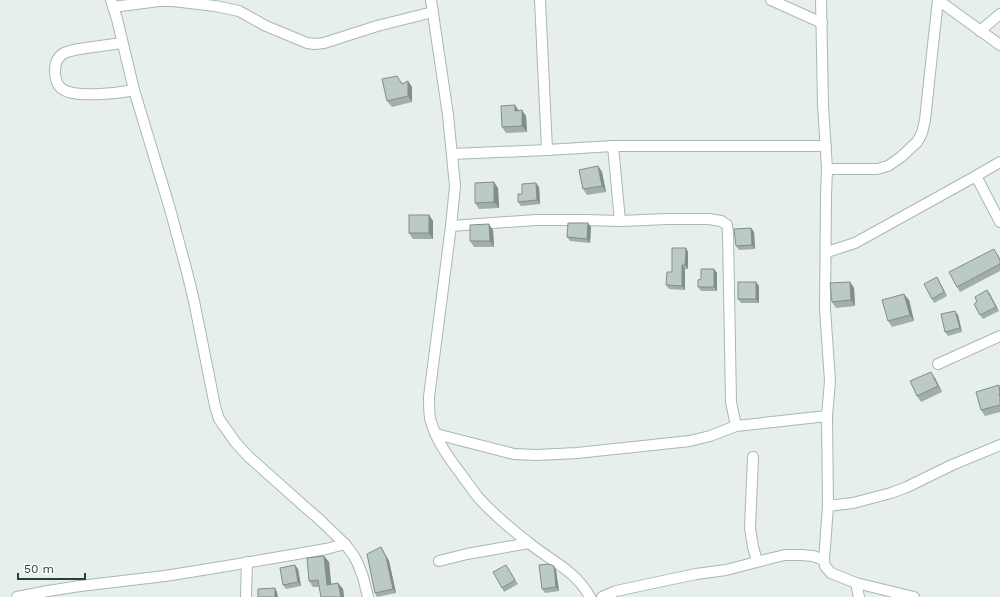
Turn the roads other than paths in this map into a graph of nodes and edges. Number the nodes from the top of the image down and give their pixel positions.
1 (431, 0) edge
2 (540, 0) edge
3 (771, 0) edge
4 (822, 0) edge
5 (938, 0) edge
6 (112, 4) edge
7 (433, 12) junction
8 (1000, 14) edge
9 (822, 23) junction
10 (980, 31) junction
11 (122, 43) junction
12 (1000, 45) edge
13 (134, 90) junction
14 (613, 146) junction
15 (826, 146) junction
16 (547, 150) junction
17 (452, 154) junction
18 (1000, 162) edge
19 (828, 169) junction
20 (976, 176) junction
21 (620, 221) junction
22 (1000, 222) edge
23 (451, 226) junction
24 (826, 252) junction
25 (1000, 336) edge
26 (938, 364) dead end
27 (827, 416) junction
28 (736, 426) junction
29 (436, 434) junction
30 (1000, 445) edge
31 (753, 457) dead end
32 (828, 506) junction
33 (529, 543) junction
34 (345, 544) junction
35 (824, 560) junction
36 (439, 561) dead end
37 (758, 561) junction
38 (247, 562) junction
39 (856, 583) junction
40 (17, 597) edge
41 (246, 597) edge
42 (368, 597) edge
43 (590, 597) edge
44 (602, 597) edge
45 (859, 597) edge
46 (914, 597) edge

1 - 7 street
2 - 16 street
3 - 9 street
4 - 9 street
5 - 10 street
5 - 19 street
6 - 7 street
6 - 11 street
7 - 17 street
8 - 10 street
9 - 15 street
10 - 12 street
11 - 13 street
11 - 13 street
13 - 34 street
14 - 15 street
14 - 16 street
14 - 21 street
15 - 19 street
16 - 17 street
17 - 23 street
18 - 20 street
19 - 24 street
20 - 22 street
20 - 24 street
21 - 23 street
21 - 28 street
23 - 29 street
24 - 27 street
25 - 26 street
27 - 28 street
27 - 32 street
28 - 29 street
29 - 33 street
30 - 32 street
31 - 37 street
32 - 35 street
33 - 36 street
33 - 43 street
34 - 38 street
34 - 42 street
35 - 37 street
35 - 39 street
37 - 44 street
38 - 40 street
38 - 41 street
39 - 45 street
39 - 46 street

